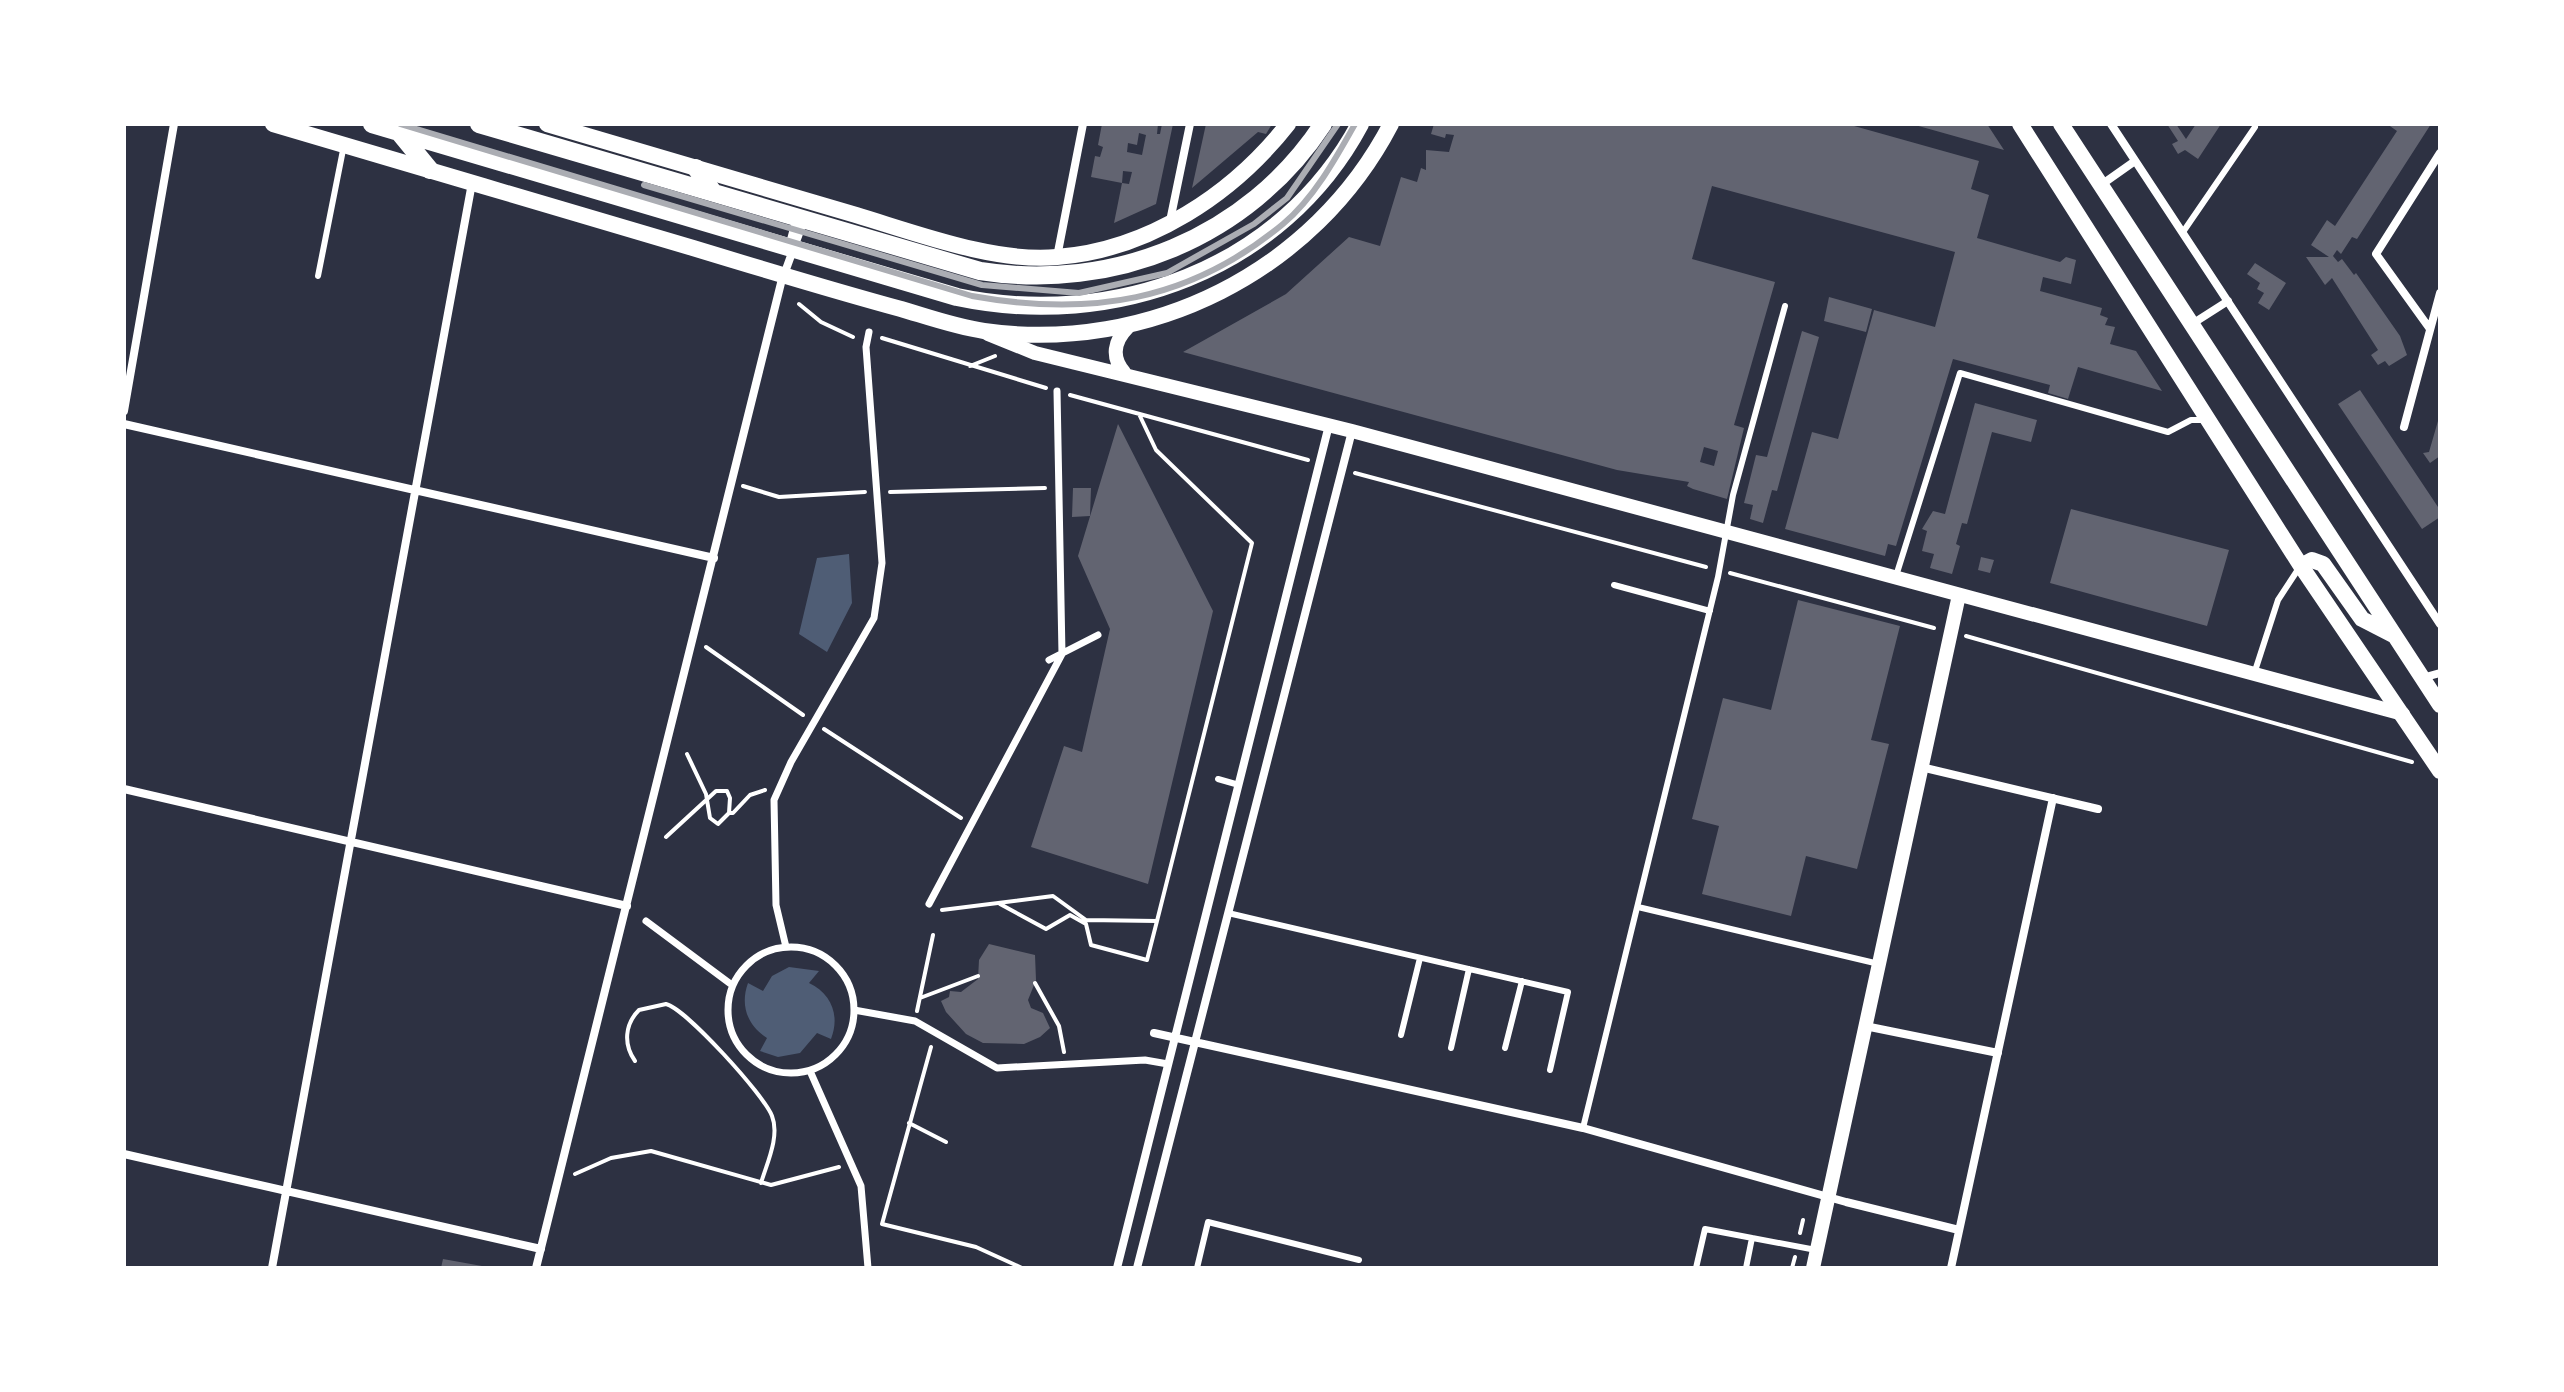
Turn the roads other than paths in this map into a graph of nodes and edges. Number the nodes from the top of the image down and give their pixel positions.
1 (174, 124) edge
2 (273, 124) edge
3 (372, 124) edge
4 (479, 124) edge
5 (547, 124) edge
6 (1083, 124) edge
7 (1190, 124) edge
8 (1288, 124) edge
9 (1323, 124) edge
10 (1360, 124) edge
11 (1391, 124) edge
12 (2020, 124) edge
13 (2061, 124) edge
14 (2111, 124) edge
15 (2255, 127) dead end
16 (398, 131) junction
17 (344, 145) junction
18 (2440, 153) edge
19 (2135, 161) junction
20 (696, 168) junction
21 (430, 170) junction
22 (472, 183) junction
23 (2101, 185) junction
24 (713, 192) junction
25 (803, 212) junction
26 (1169, 225) junction
27 (2183, 232) junction
28 (790, 258) junction
29 (1055, 267) junction
30 (318, 276) dead end
31 (2440, 293) edge
32 (2228, 301) junction
33 (1785, 306) dead end
34 (2192, 324) junction
35 (1128, 327) junction
36 (2430, 329) junction
37 (980, 331) junction
38 (869, 332) road end
39 (1124, 372) junction
40 (1057, 391) road end
41 (124, 411) edge
42 (2208, 420) junction
43 (124, 424) edge
44 (1329, 425) junction
45 (2404, 427) dead end
46 (1352, 431) junction
47 (415, 490) junction
48 (1727, 532) junction
49 (714, 558) junction
50 (2301, 566) junction
51 (1895, 578) junction
52 (1614, 585) dead end
53 (1959, 595) junction
54 (1710, 611) junction
55 (2440, 624) edge
56 (1098, 635) dead end
57 (2395, 636) junction
58 (1062, 654) junction
59 (1049, 660) dead end
60 (2440, 673) edge
61 (2254, 674) junction
62 (2430, 686) edge
63 (2440, 705) edge
64 (2403, 714) junction
65 (1921, 767) junction
66 (2440, 771) edge
67 (1218, 779) dead end
68 (1239, 785) junction
69 (124, 789) edge
70 (2053, 798) junction
71 (2098, 809) dead end
72 (351, 841) junction
73 (929, 904) road end
74 (627, 906) junction
75 (1638, 907) junction
76 (1228, 913) junction
77 (646, 921) dead end
78 (786, 947) junction
79 (1420, 958) junction
80 (1879, 964) junction
81 (1469, 969) junction
82 (1522, 981) junction
83 (732, 985) junction
84 (854, 1010) junction
85 (1865, 1026) junction
86 (1154, 1033) dead end
87 (1401, 1035) dead end
88 (1175, 1037) junction
89 (1195, 1041) junction
90 (1451, 1048) dead end
91 (1505, 1048) dead end
92 (1998, 1053) junction
93 (1168, 1064) junction
94 (1550, 1070) dead end
95 (810, 1071) junction
96 (1583, 1128) junction
97 (124, 1154) edge
98 (286, 1191) junction
99 (1828, 1196) junction
100 (1959, 1230) junction
101 (1752, 1238) junction
102 (541, 1249) junction
103 (1816, 1250) junction
104 (1359, 1260) dead end
105 (272, 1268) edge
106 (536, 1268) edge
107 (868, 1268) edge
108 (1117, 1268) edge
109 (1137, 1268) edge
110 (1197, 1268) edge
111 (1696, 1268) edge
112 (1746, 1268) edge
113 (1813, 1268) edge
114 (1951, 1268) edge

1 - 41 street
2 - 17 main road
3 - 16 main road
4 - 24 main road
5 - 20 main road
6 - 29 street
7 - 26 street
8 - 26 main road
9 - 29 main road
10 - 28 main road
11 - 35 main road
12 - 42 main road
13 - 23 main road
14 - 19 street
15 - 27 lane
16 - 21 main road
16 - 28 main road
17 - 21 main road
17 - 30 lane
18 - 36 street
19 - 23 street
19 - 27 street
20 - 24 main road
20 - 25 main road
21 - 22 main road
22 - 28 main road
22 - 47 street
23 - 34 main road
24 - 25 main road
25 - 28 street
25 - 29 main road
26 - 29 main road
27 - 32 street
28 - 37 main road
28 - 49 street
31 - 36 street
32 - 34 street
32 - 55 street
33 - 48 lane
34 - 57 main road
35 - 37 main road
35 - 39 street
36 - 45 street
37 - 39 street
38 - 78 street
39 - 44 street
40 - 58 street
42 - 50 main road
42 - 51 lane
43 - 47 street
44 - 46 street
44 - 68 street
46 - 48 street
46 - 76 street
47 - 49 street
47 - 72 street
48 - 51 street
48 - 54 lane
49 - 74 street
50 - 57 main road
50 - 61 lane
50 - 64 main road
51 - 53 street
52 - 54 lane
53 - 61 street
53 - 65 street
54 - 75 lane
56 - 58 street
57 - 62 main road
58 - 59 street
58 - 73 street
60 - 62 street
61 - 64 street
62 - 63 main road
64 - 66 main road
65 - 70 street
65 - 80 street
67 - 68 lane
68 - 88 street
69 - 72 street
70 - 71 street
70 - 92 street
72 - 74 street
72 - 98 street
74 - 102 street
75 - 80 lane
75 - 96 lane
76 - 79 lane
76 - 89 street
77 - 83 street
78 - 83 street
78 - 84 street
79 - 81 lane
79 - 87 lane
80 - 85 street
81 - 82 lane
81 - 90 lane
82 - 91 lane
82 - 94 lane
83 - 95 street
84 - 93 street
84 - 95 street
85 - 92 street
85 - 99 street
86 - 88 street
88 - 89 street
88 - 93 street
89 - 96 street
89 - 109 street
92 - 100 street
93 - 108 street
95 - 107 street
96 - 99 street
97 - 98 street
98 - 102 street
98 - 105 street
99 - 100 street
99 - 103 street
100 - 114 street
101 - 103 lane
101 - 111 lane
101 - 112 lane
102 - 106 street
103 - 113 street
104 - 110 lane

